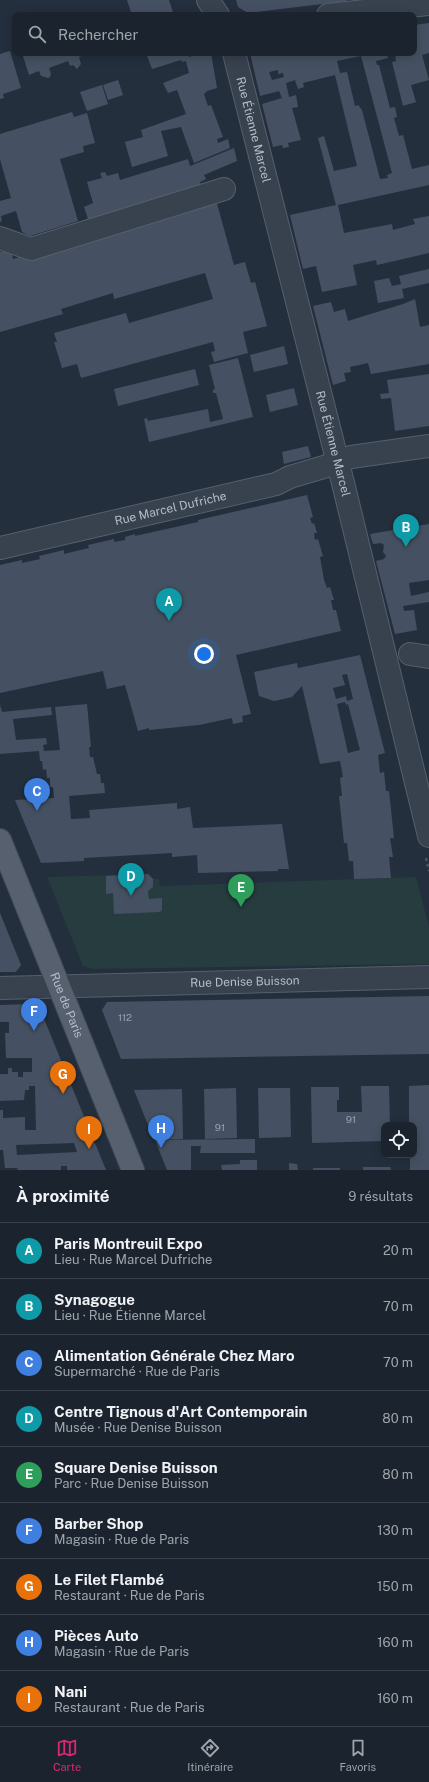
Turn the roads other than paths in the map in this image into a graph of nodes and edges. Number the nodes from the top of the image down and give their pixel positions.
1 (208, 0) edge
2 (429, 4) edge
3 (216, 12) edge
4 (356, 12) edge
5 (235, 56) edge
6 (224, 189) dead end
7 (0, 238) edge
8 (429, 446) edge
9 (338, 462) junction
10 (0, 548) edge
11 (424, 792) edge
12 (429, 836) edge
13 (0, 840) edge
14 (429, 977) edge
15 (60, 987) junction
16 (0, 988) edge
17 (133, 1170) edge

1 - 3 street
2 - 4 street
5 - 9 street, Rue Étienne Marcel
6 - 7 street
8 - 9 street, Rue Marcel Dufriche
9 - 10 street, Rue Marcel Dufriche
9 - 11 street, Rue Étienne Marcel
11 - 12 street, Rue Étienne Marcel
13 - 15 main road, Rue de Paris
14 - 15 street, Rue Denise Buisson
15 - 16 street, Rue Denise Buisson
15 - 17 main road, Rue de Paris

